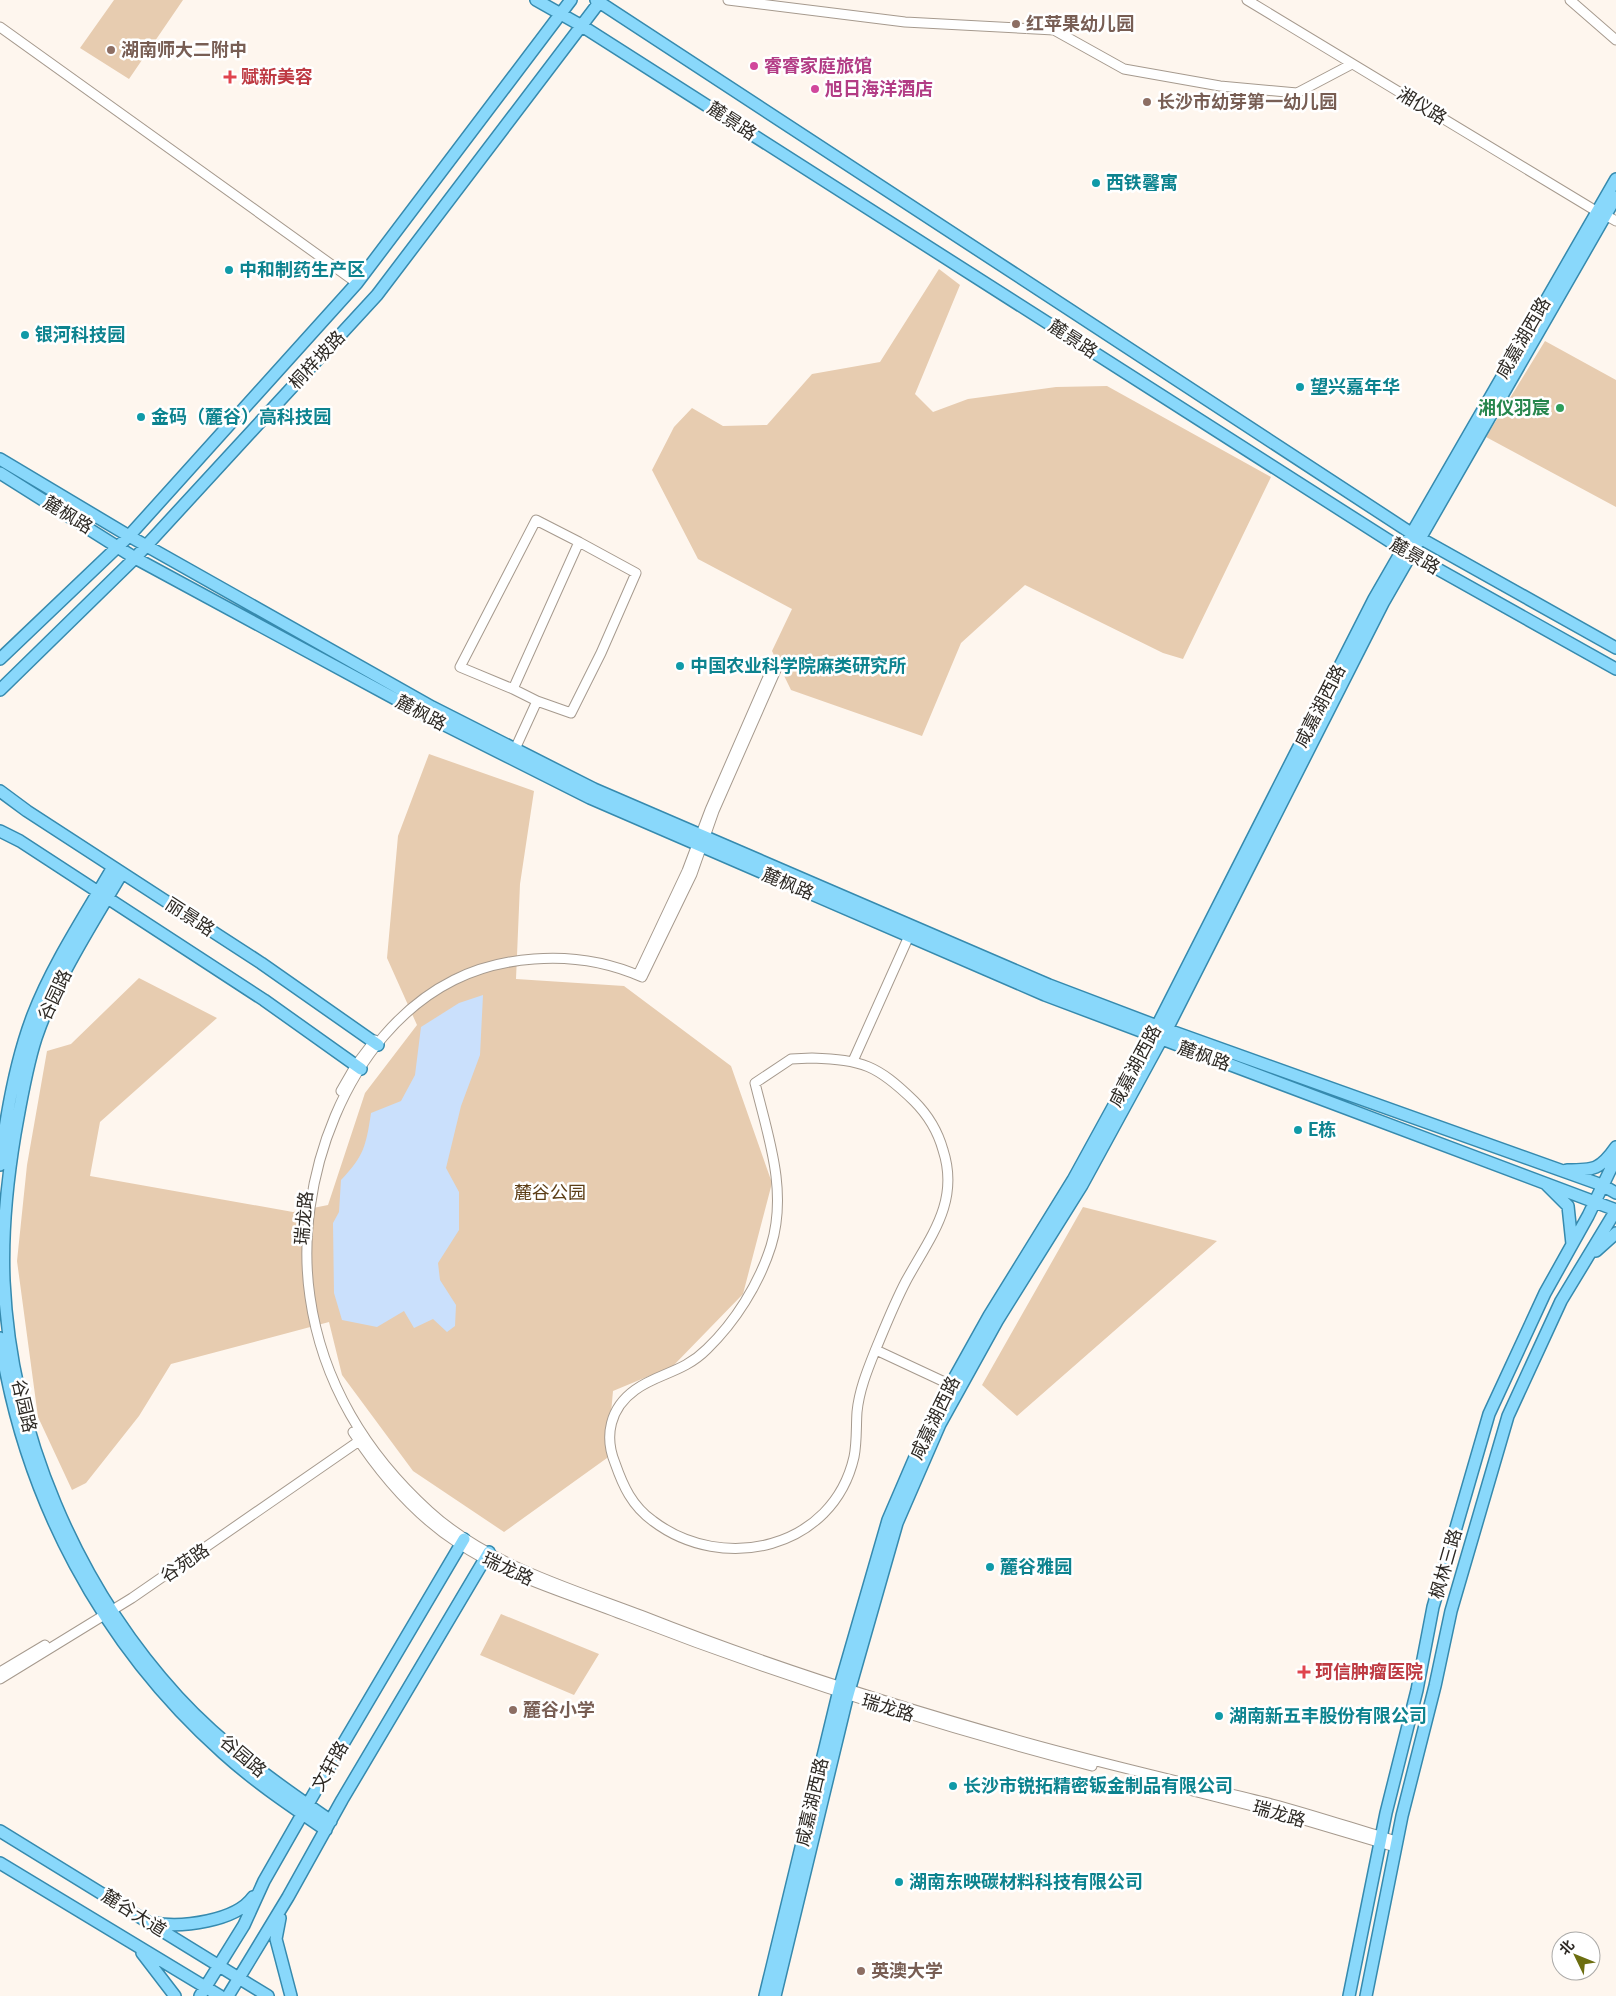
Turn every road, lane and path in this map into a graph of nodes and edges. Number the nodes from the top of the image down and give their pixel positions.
1 (536, 0) edge
2 (571, 0) edge
3 (728, 0) edge
4 (1247, 0) edge
5 (1570, 0) edge
6 (599, 1) edge
7 (560, 15) junction
8 (0, 26) edge
9 (582, 26) junction
10 (1616, 40) edge
11 (1352, 64) junction
12 (1616, 179) edge
13 (1616, 197) edge
14 (1601, 213) junction
15 (1616, 221) edge
16 (357, 283) junction
17 (0, 459) edge
18 (0, 473) edge
19 (1415, 535) junction
20 (129, 536) junction
21 (579, 542) junction
22 (119, 546) junction
23 (146, 546) junction
24 (1406, 551) junction
25 (135, 558) junction
26 (1616, 648) edge
27 (0, 659) edge
28 (1616, 669) edge
29 (513, 689) junction
30 (0, 690) edge
31 (537, 701) junction
32 (515, 749) junction
33 (0, 792) edge
34 (0, 831) edge
35 (701, 841) junction
36 (118, 870) junction
37 (103, 895) junction
38 (909, 936) junction
39 (1159, 1033) junction
40 (375, 1044) junction
41 (853, 1061) junction
42 (359, 1067) junction
43 (1616, 1148) edge
44 (1616, 1158) edge
45 (0, 1165) edge
46 (1560, 1170) junction
47 (1543, 1182) junction
48 (1602, 1185) junction
49 (1616, 1193) edge
50 (1594, 1200) junction
51 (1616, 1210) edge
52 (1616, 1233) edge
53 (1572, 1244) junction
54 (1585, 1261) junction
55 (0, 1338) edge
56 (876, 1350) junction
57 (950, 1385) junction
58 (360, 1437) junction
59 (462, 1542) junction
60 (487, 1556) junction
61 (106, 1611) junction
62 (0, 1672) edge
63 (0, 1679) edge
64 (844, 1691) junction
65 (305, 1809) junction
66 (328, 1825) junction
67 (0, 1831) edge
68 (1380, 1840) junction
69 (1396, 1844) junction
70 (0, 1863) edge
71 (264, 1881) junction
72 (288, 1897) junction
73 (147, 1920) junction
74 (134, 1945) junction
75 (219, 1966) junction
76 (239, 1978) junction
77 (203, 1992) edge
78 (175, 1996) edge
79 (220, 1996) edge
80 (228, 1996) edge
81 (268, 1996) edge
82 (291, 1996) edge
83 (765, 1996) edge
84 (775, 1996) edge
85 (1350, 1996) edge
86 (1366, 1996) edge

1 - 7 main road, 麓景路
2 - 7 main road, 桐梓坡路
3 - 11 street
4 - 11 street, 湘仪路
5 - 10 street
6 - 9 main road, 桐梓坡路
6 - 19 main road, 麓景路
7 - 9 main road, 麓景路
7 - 16 main road, 桐梓坡路
8 - 16 street
9 - 23 main road, 桐梓坡路
9 - 24 main road, 麓景路
11 - 14 street, 湘仪路
12 - 14 main road, 咸嘉湖西路
13 - 14 main road, 咸嘉湖西路
14 - 15 street, 湘仪路
14 - 19 main road, 咸嘉湖西路
16 - 20 main road, 桐梓坡路
17 - 20 main road
18 - 22 main road, 麓枫路
19 - 24 main road, 咸嘉湖西路
19 - 26 main road, 麓景路
20 - 22 main road, 桐梓坡路
20 - 23 main road
21 - 29 street
21 - 29 street
21 - 31 street
22 - 25 main road, 麓枫路
22 - 27 main road, 桐梓坡路
23 - 25 main road, 桐梓坡路
23 - 32 main road
24 - 28 main road, 麓景路
24 - 39 main road, 咸嘉湖西路
25 - 30 main road, 桐梓坡路
25 - 35 main road, 麓枫路
29 - 31 street
31 - 32 street
32 - 35 main road
33 - 36 main road, 丽景路
34 - 37 main road, 丽景路
35 - 35 street
35 - 38 main road, 麓枫路
35 - 39 main road
35 - 40 street, 瑞龙路
36 - 37 main road, 谷园路
36 - 40 main road, 丽景路
37 - 42 main road, 丽景路
37 - 45 main road, 谷园路
37 - 61 main road, 谷园路
38 - 39 main road, 麓枫路
38 - 41 street
39 - 46 main road
39 - 47 main road, 麓枫路
39 - 57 main road, 咸嘉湖西路
39 - 64 main road, 咸嘉湖西路
40 - 42 street, 瑞龙路
41 - 56 street
41 - 56 street
42 - 58 street, 瑞龙路
43 - 46 main road
44 - 48 main road, 枫林三路
46 - 48 main road
47 - 50 main road, 麓枫路
47 - 53 main road
48 - 49 main road
48 - 50 main road, 枫林三路
50 - 51 main road, 麓枫路
50 - 53 main road, 枫林三路
51 - 54 main road, 枫林三路
52 - 54 main road
53 - 68 main road, 枫林三路
54 - 69 main road, 枫林三路
55 - 61 main road, 谷园路
56 - 57 street
57 - 64 main road, 咸嘉湖西路
58 - 59 street, 瑞龙路
58 - 61 street, 谷苑路
59 - 60 street, 瑞龙路
59 - 65 main road, 文轩路
60 - 64 street, 瑞龙路
60 - 66 main road, 文轩路
61 - 62 street, 谷苑路
61 - 63 street, 谷苑路
61 - 65 main road, 谷园路
64 - 68 street, 瑞龙路
64 - 83 main road, 咸嘉湖西路
64 - 84 main road, 咸嘉湖西路
65 - 66 main road, 谷园路
65 - 71 main road, 文轩路
66 - 72 main road, 文轩路
67 - 73 main road, 麓谷大道
68 - 69 street, 瑞龙路
68 - 85 main road, 枫林三路
69 - 86 main road, 枫林三路
70 - 74 main road, 麓谷大道
71 - 73 main road
71 - 75 main road, 文轩路
72 - 76 main road, 文轩路
72 - 82 main road
73 - 75 main road, 麓谷大道
74 - 77 main road, 麓谷大道
74 - 78 main road
75 - 76 main road, 麓谷大道
75 - 77 main road, 文轩路
76 - 80 main road, 文轩路
76 - 81 main road, 麓谷大道
77 - 79 main road, 麓谷大道

